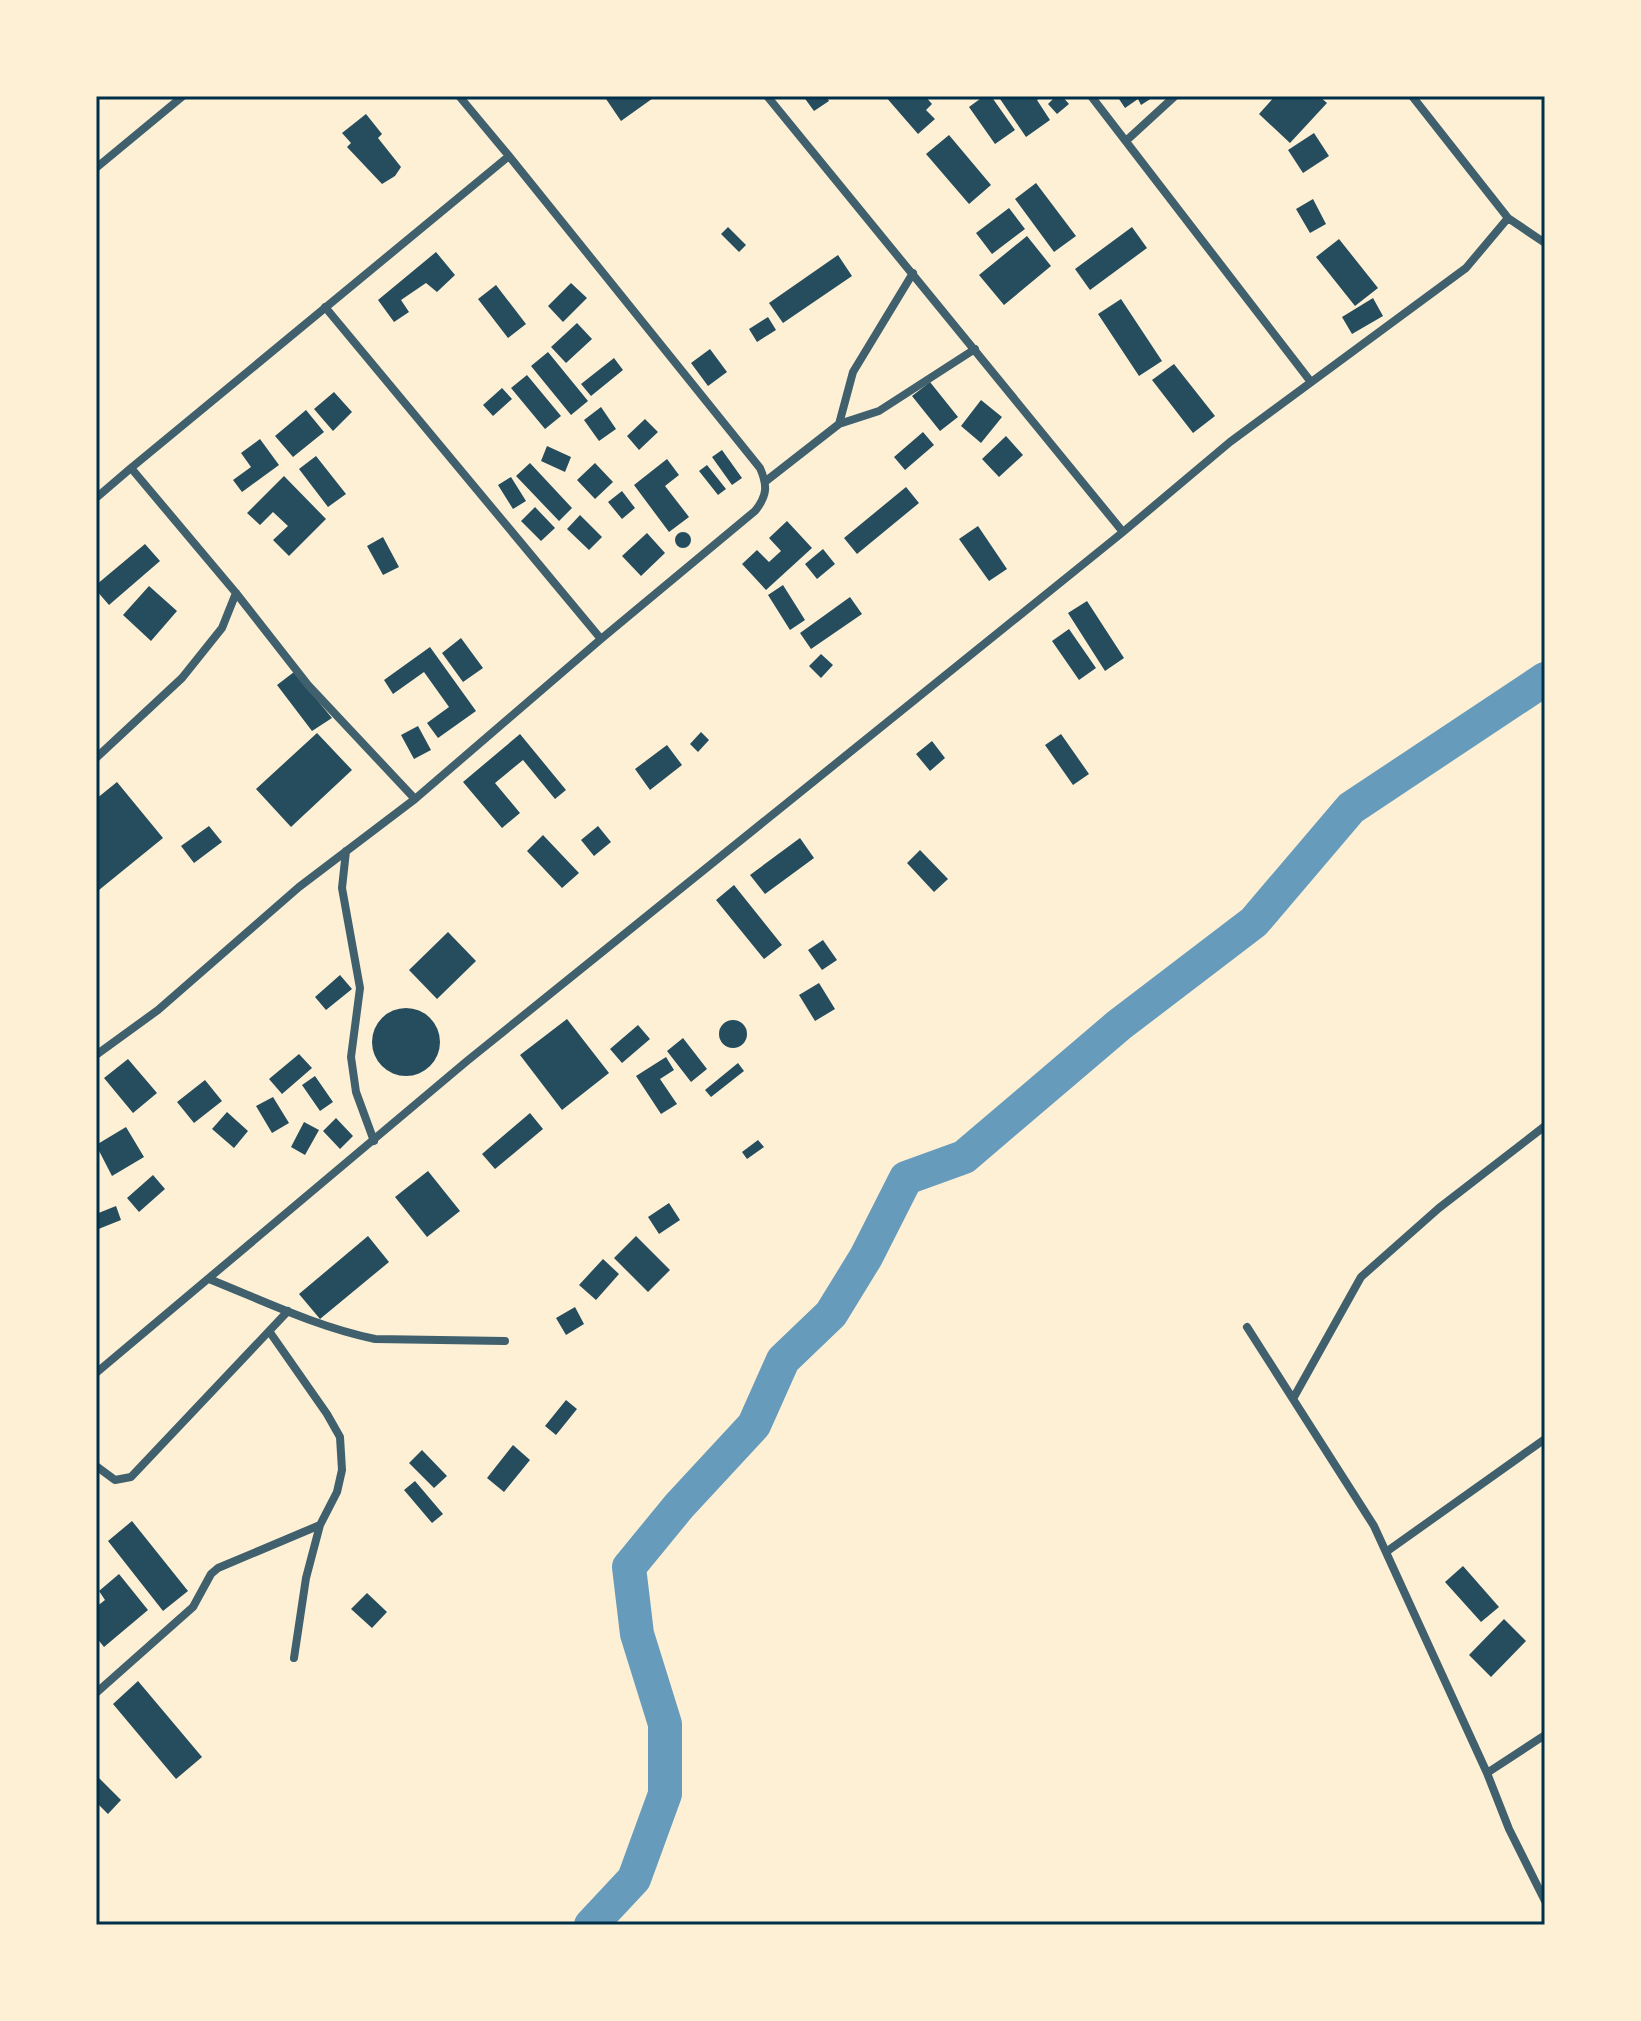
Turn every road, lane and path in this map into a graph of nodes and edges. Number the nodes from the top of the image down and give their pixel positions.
1 (183, 96) edge
2 (459, 96) edge
3 (767, 96) edge
4 (1091, 96) edge
5 (1175, 96) edge
6 (1412, 96) edge
7 (1127, 140) junction
8 (509, 156) junction
9 (96, 168) edge
10 (1508, 218) junction
11 (1545, 243) edge
12 (913, 273) junction
13 (325, 307) junction
14 (975, 349) junction
15 (1311, 382) junction
16 (839, 424) junction
17 (131, 468) junction
18 (766, 481) junction
19 (96, 498) edge
20 (1123, 532) junction
21 (236, 593) junction
22 (601, 639) junction
23 (96, 758) edge
24 (415, 799) junction
25 (346, 851) junction
26 (96, 1055) edge
27 (1545, 1126) edge
28 (374, 1141) junction
29 (209, 1279) junction
30 (288, 1311) junction
31 (1247, 1327) dead end
32 (269, 1331) junction
33 (505, 1341) dead end
34 (96, 1373) edge
35 (1294, 1397) junction
36 (1545, 1439) edge
37 (96, 1466) edge
38 (320, 1525) junction
39 (1386, 1552) junction
40 (294, 1658) dead end
41 (96, 1693) edge
42 (1545, 1735) edge
43 (1487, 1773) junction
44 (1545, 1901) edge

1 - 9 street
2 - 8 street
3 - 12 street
4 - 7 street
5 - 7 street
6 - 10 street
7 - 15 street
8 - 13 street
8 - 18 street
10 - 11 street
10 - 15 street
12 - 14 street
12 - 16 street
13 - 17 street
13 - 22 street
14 - 16 street
14 - 20 street
15 - 20 street
16 - 18 street
17 - 19 street
17 - 21 street
18 - 22 street
20 - 28 street
21 - 23 street
21 - 24 street
22 - 24 street
24 - 25 street
25 - 26 street
25 - 28 street
27 - 35 street
28 - 29 street
29 - 30 street
29 - 34 street
30 - 32 street
30 - 33 street
31 - 35 street
32 - 37 street
32 - 38 street
35 - 39 street
36 - 39 street
38 - 40 street
38 - 41 street
39 - 43 street
42 - 43 street
43 - 44 street

